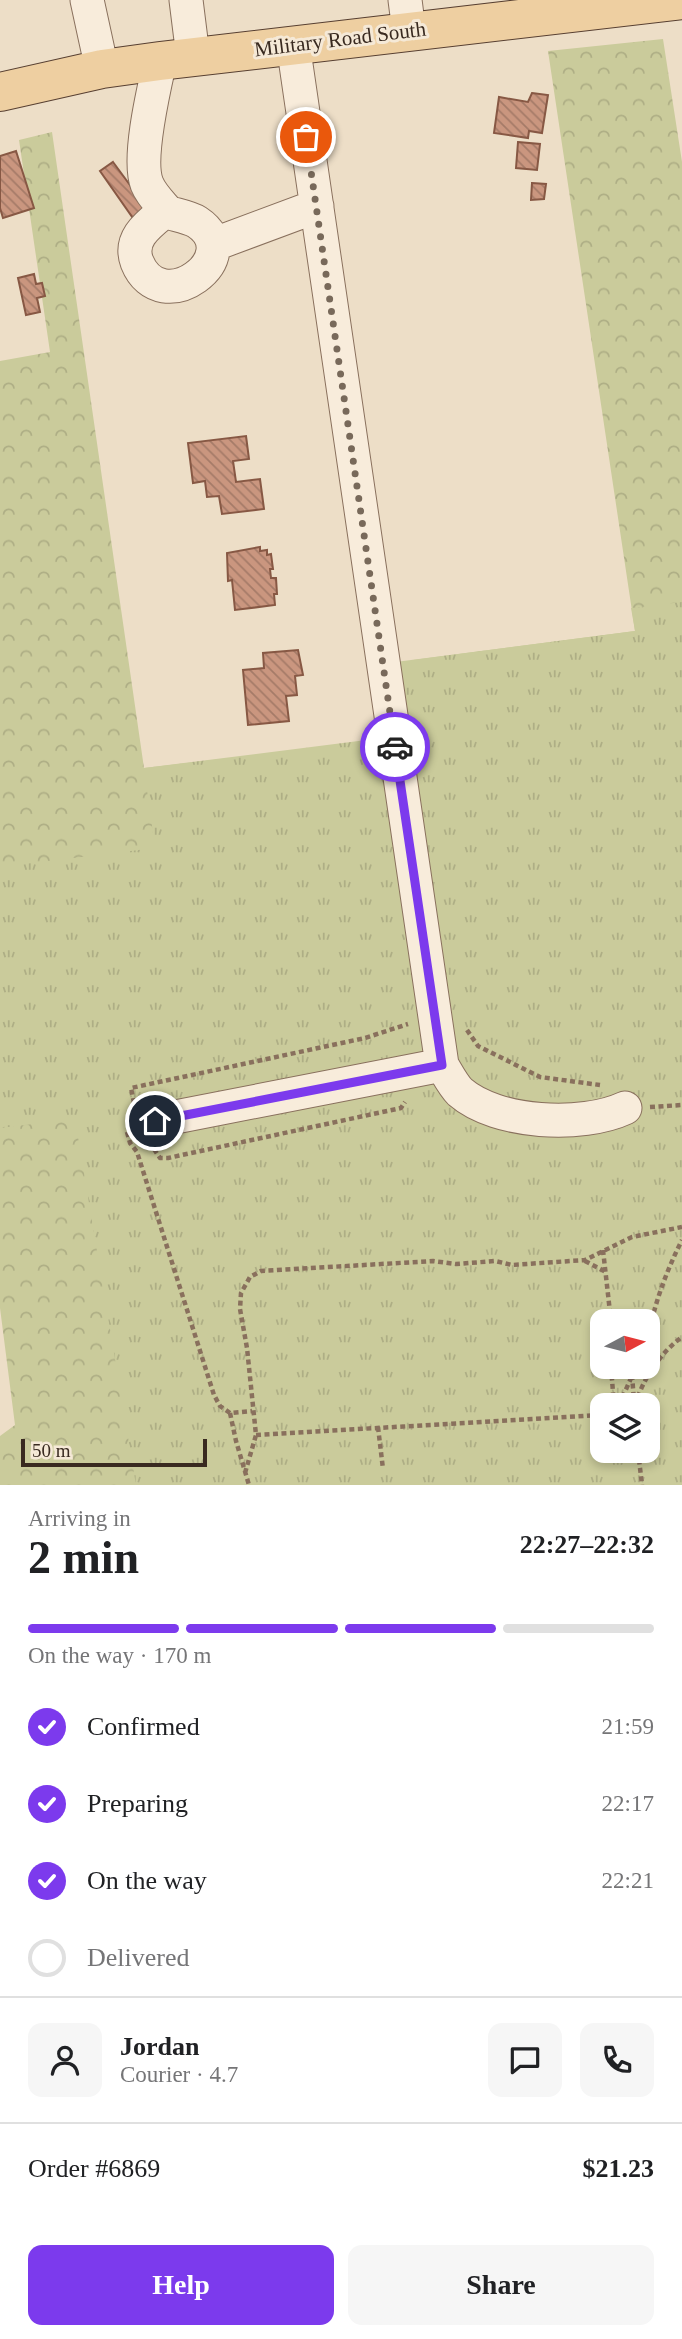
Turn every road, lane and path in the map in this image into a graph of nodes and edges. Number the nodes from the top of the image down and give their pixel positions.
1 (87, 0) edge
2 (186, 0) edge
3 (682, 0) edge
4 (612, 4) edge
5 (407, 15) edge
6 (293, 44) junction
7 (177, 58) junction
8 (102, 69) junction
9 (0, 92) edge
10 (317, 206) junction
11 (166, 210) junction
12 (215, 244) junction
13 (365, 1038) dead end
14 (478, 1046) dead end
15 (442, 1065) junction
16 (411, 1095) dead end
17 (625, 1108) joint
18 (139, 1128) junction
19 (682, 1227) edge
20 (682, 1240) edge
21 (603, 1250) junction
22 (585, 1261) junction
23 (606, 1272) junction
24 (610, 1309) edge
25 (653, 1309) edge
26 (682, 1337) edge
27 (639, 1393) edge
28 (252, 1412) junction
29 (230, 1413) junction
30 (590, 1416) edge
31 (378, 1427) junction
32 (256, 1435) junction
33 (639, 1463) edge
34 (383, 1469) dead end
35 (245, 1472) junction
36 (249, 1485) edge
37 (642, 1485) edge

1 - 8 street
2 - 7 street
3 - 4 main road, Military Road South
4 - 5 main road, Military Road South
5 - 6 main road, Military Road South
6 - 7 main road, Military Road South
6 - 10 street
7 - 8 main road, Military Road South
7 - 11 street
8 - 9 main road, Military Road South
10 - 12 street
10 - 15 street
11 - 12 street
11 - 12 street
13 - 18 path
14 - 17 path
15 - 17 street
15 - 18 street
16 - 18 path
18 - 29 path
19 - 21 path
20 - 25 path
21 - 22 path
21 - 23 path
22 - 23 path
22 - 28 path
23 - 24 path
26 - 27 path
28 - 29 path
28 - 32 path
29 - 35 path
30 - 31 path
31 - 32 path
31 - 34 path
32 - 35 path
33 - 37 path
35 - 36 path

